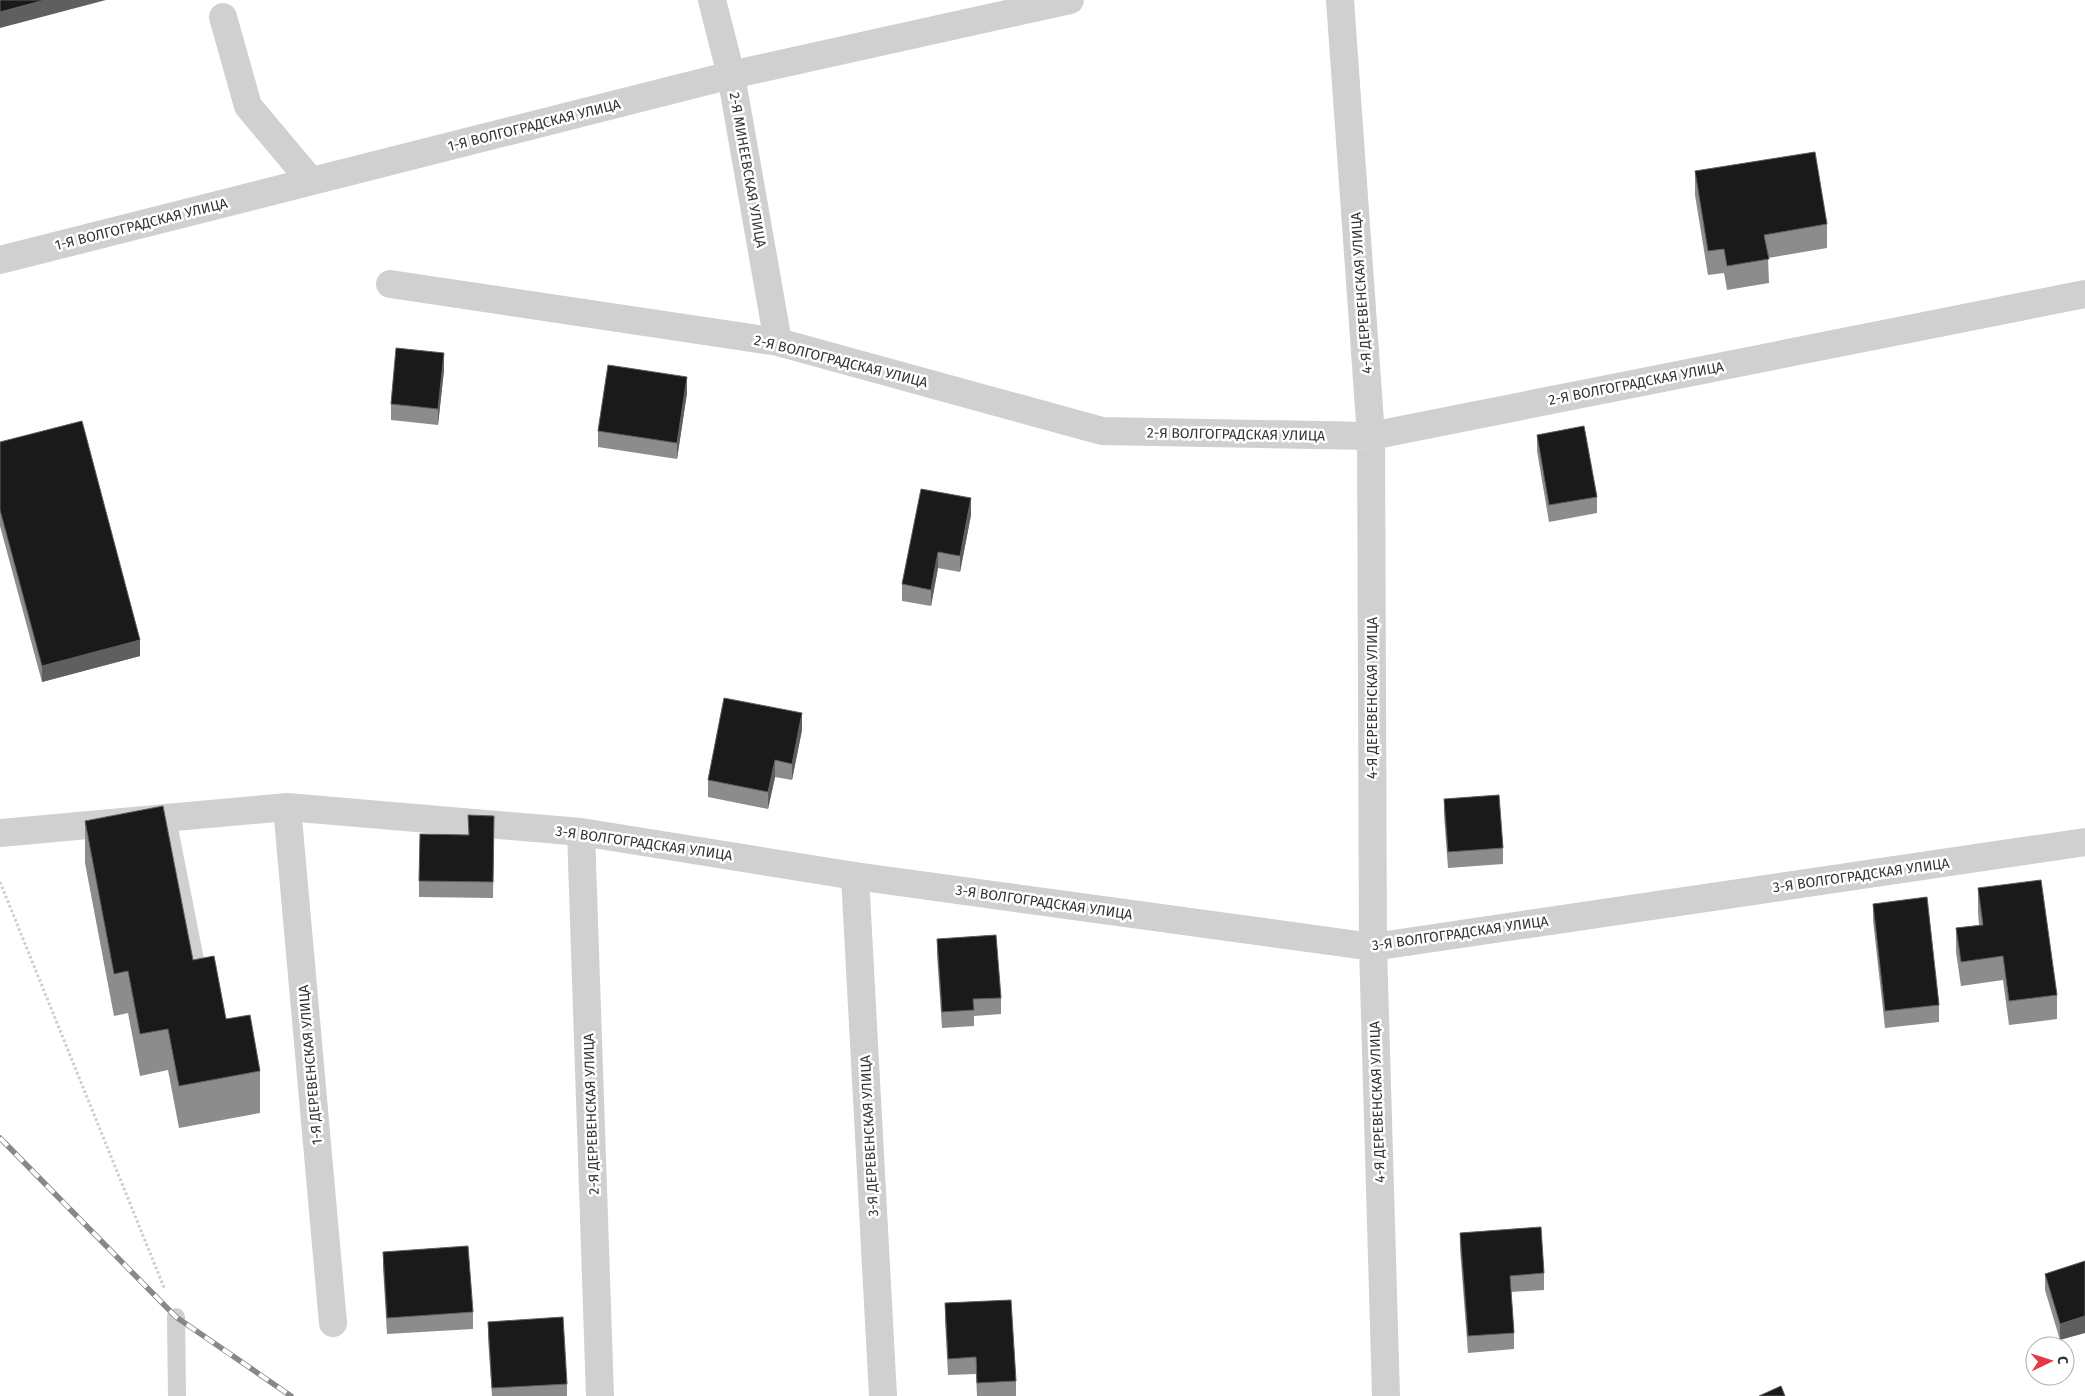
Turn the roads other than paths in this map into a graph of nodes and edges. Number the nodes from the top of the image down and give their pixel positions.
1 (712, 0) edge
2 (1070, 0) edge
3 (1340, 0) edge
4 (223, 17) dead end
5 (731, 75) junction
6 (311, 181) junction
7 (0, 260) edge
8 (390, 284) dead end
9 (2085, 294) edge
10 (778, 342) junction
11 (1371, 436) junction
12 (287, 807) junction
13 (166, 818) junction
14 (581, 832) junction
15 (0, 833) edge
16 (2085, 842) edge
17 (855, 876) junction
18 (1373, 947) junction
19 (198, 975) edge
20 (176, 1317) road end
21 (333, 1324) dead end
22 (177, 1396) edge
23 (600, 1396) edge
24 (883, 1396) edge
25 (1386, 1396) edge

1 - 5 street, 2-Я МИНЕЕВСКАЯ УЛИЦА
2 - 5 street, 1-Я ВОЛГОГРАДСКАЯ УЛИЦА
3 - 11 street, 4-Я ДЕРЕВЕНСКАЯ УЛИЦА
4 - 6 street
5 - 6 street, 1-Я ВОЛГОГРАДСКАЯ УЛИЦА
5 - 10 street, 2-Я МИНЕЕВСКАЯ УЛИЦА
6 - 7 street, 1-Я ВОЛГОГРАДСКАЯ УЛИЦА
8 - 10 street, 2-Я ВОЛГОГРАДСКАЯ УЛИЦА
9 - 11 street, 2-Я ВОЛГОГРАДСКАЯ УЛИЦА
10 - 11 street, 2-Я ВОЛГОГРАДСКАЯ УЛИЦА
11 - 18 street, 4-Я ДЕРЕВЕНСКАЯ УЛИЦА
12 - 13 street, 3-Я ВОЛГОГРАДСКАЯ УЛИЦА
12 - 14 street, 3-Я ВОЛГОГРАДСКАЯ УЛИЦА
12 - 21 street, 1-Я ДЕРЕВЕНСКАЯ УЛИЦА
13 - 15 street, 3-Я ВОЛГОГРАДСКАЯ УЛИЦА
13 - 19 lane
14 - 17 street, 3-Я ВОЛГОГРАДСКАЯ УЛИЦА
14 - 23 street, 2-Я ДЕРЕВЕНСКАЯ УЛИЦА
16 - 18 street, 3-Я ВОЛГОГРАДСКАЯ УЛИЦА
17 - 18 street, 3-Я ВОЛГОГРАДСКАЯ УЛИЦА
17 - 24 street, 3-Я ДЕРЕВЕНСКАЯ УЛИЦА
18 - 25 street, 4-Я ДЕРЕВЕНСКАЯ УЛИЦА
20 - 22 lane

